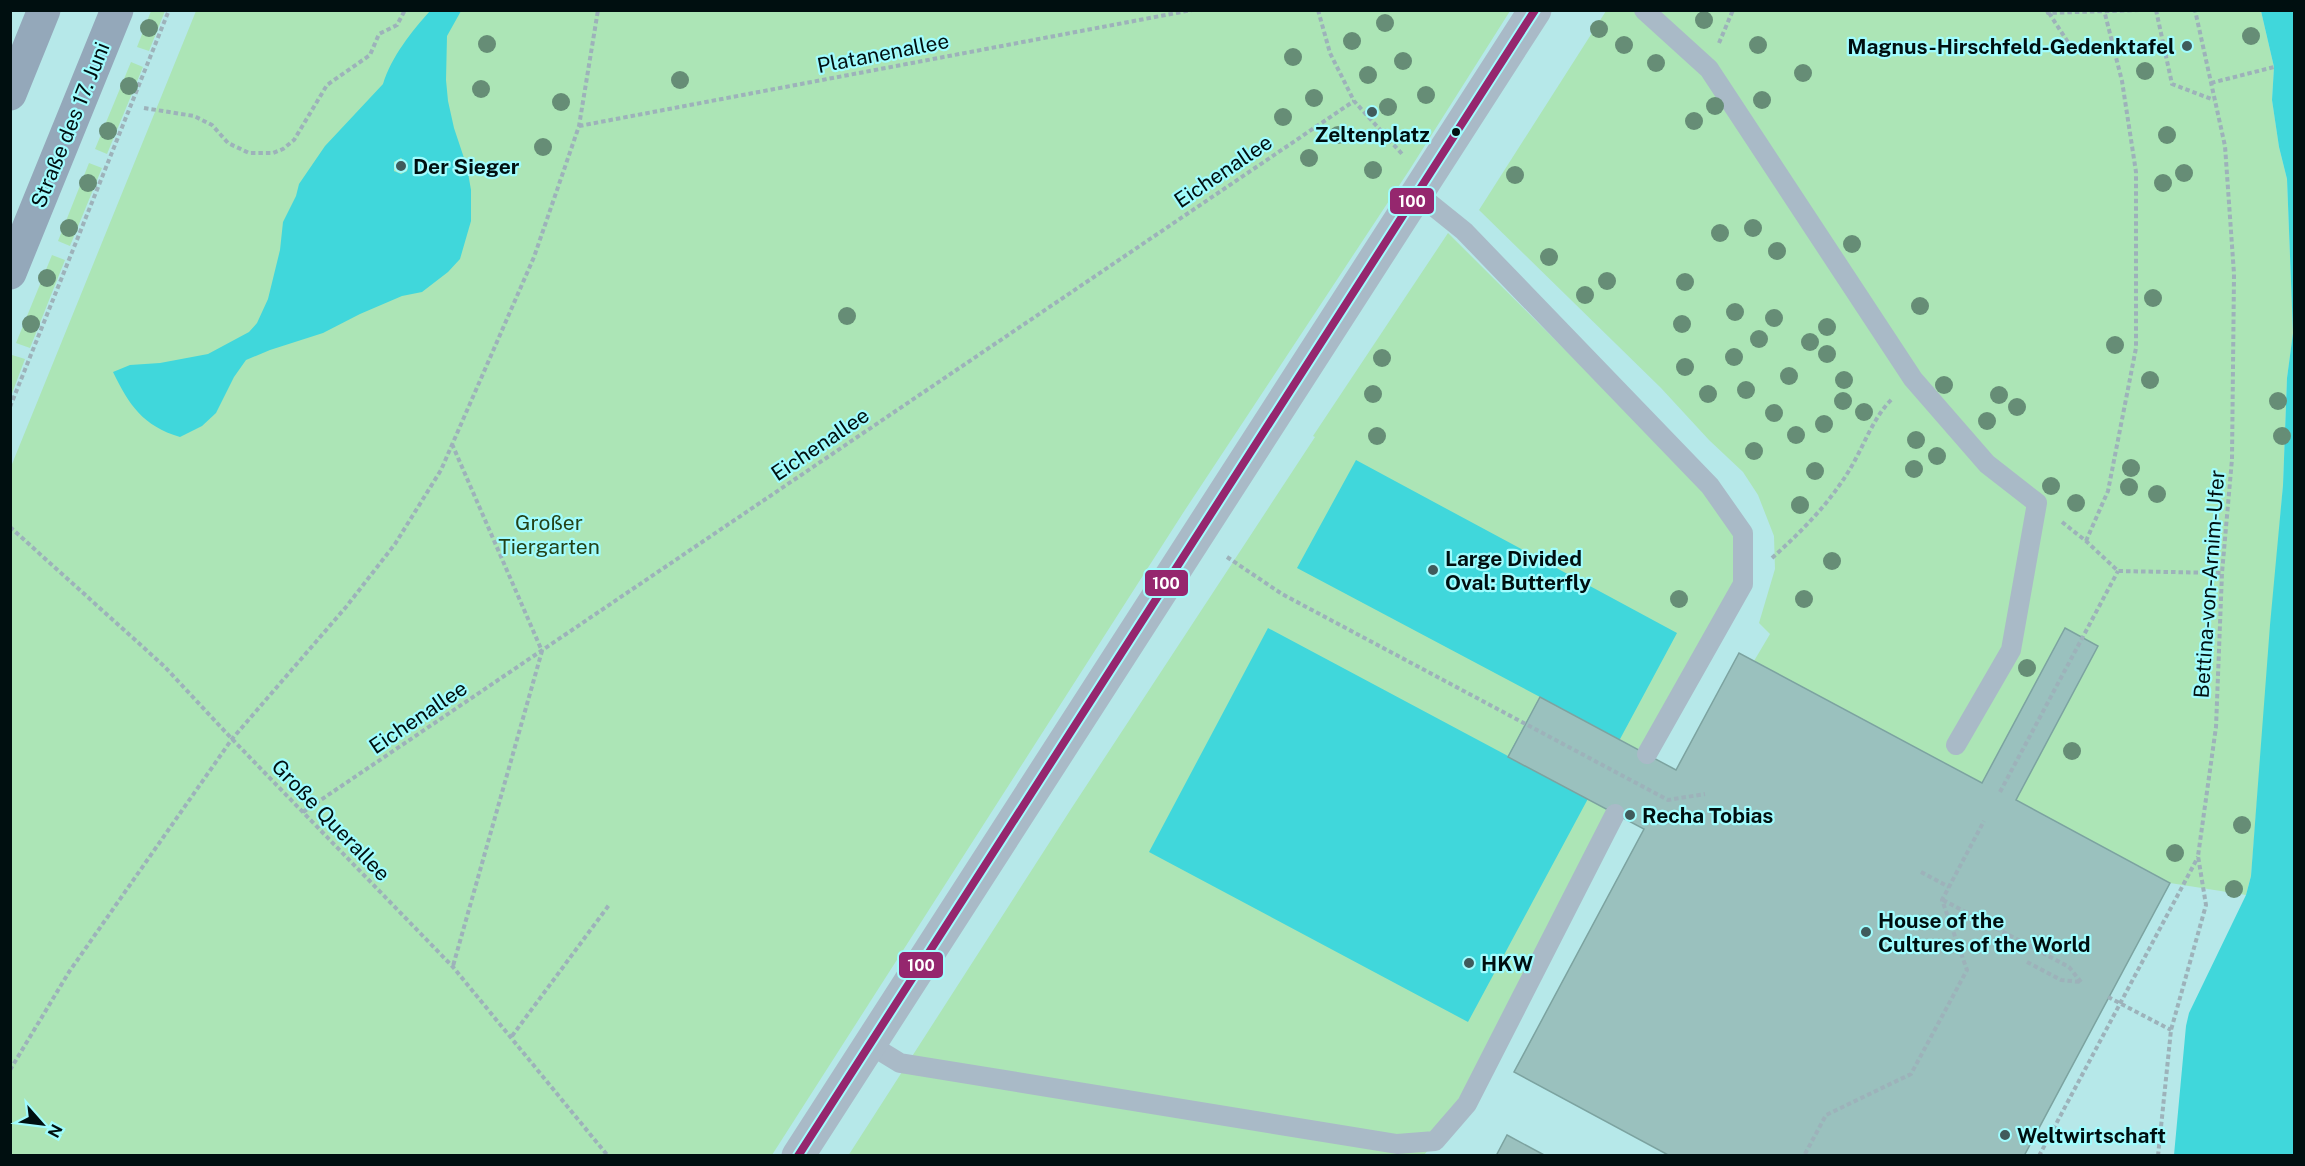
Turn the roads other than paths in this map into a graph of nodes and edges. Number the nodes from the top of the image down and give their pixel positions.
1 (44, 10) edge
2 (117, 10) edge
3 (1535, 10) edge
4 (1644, 10) edge
5 (10, 94) edge
6 (1424, 184) junction
7 (10, 273) edge
8 (1956, 745) dead end
9 (1647, 754) dead end
10 (1615, 814) dead end
11 (869, 1044) junction
12 (1429, 1148) edge
13 (798, 1155) edge

1 - 5 main road
2 - 7 main road, Straße des 17. Juni
3 - 6 street
4 - 8 lane
6 - 9 lane
6 - 11 street
10 - 12 lane
11 - 12 lane
11 - 13 street

